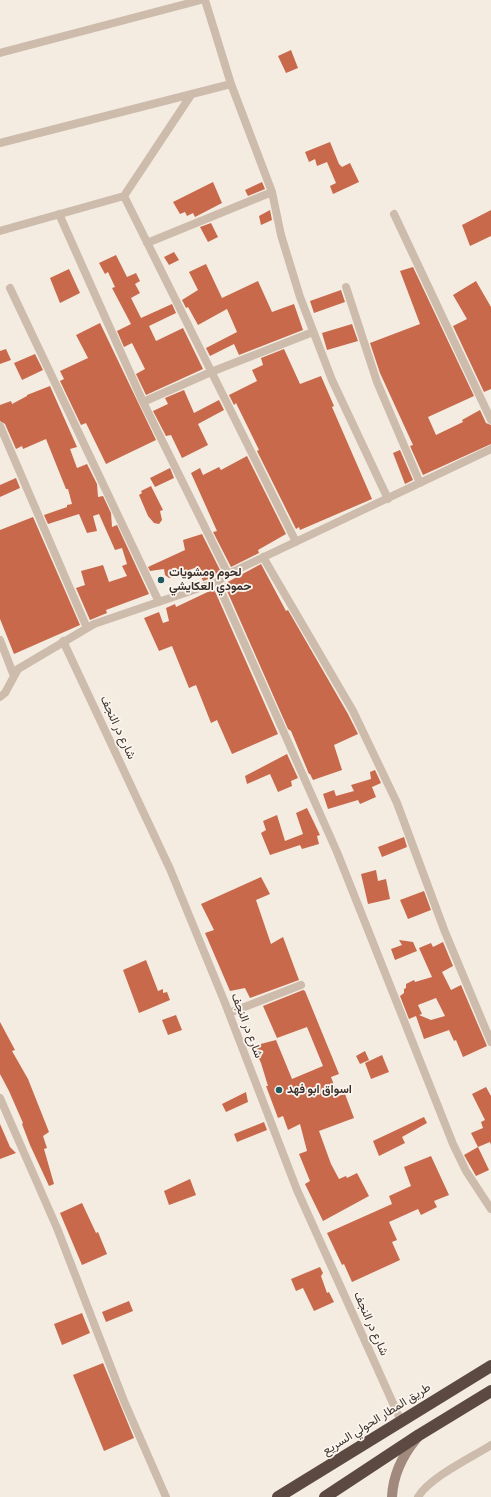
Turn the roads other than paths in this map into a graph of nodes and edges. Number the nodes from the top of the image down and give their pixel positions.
1 (201, 0) edge
2 (205, 0) edge
3 (0, 53) edge
4 (231, 84) junction
5 (191, 95) junction
6 (0, 143) edge
7 (272, 192) junction
8 (124, 196) junction
9 (59, 214) junction
10 (394, 214) dead end
11 (0, 230) edge
12 (147, 243) junction
13 (346, 287) dead end
14 (10, 288) dead end
15 (313, 332) junction
16 (211, 372) junction
17 (143, 402) junction
18 (491, 420) edge
19 (0, 426) edge
20 (491, 450) edge
21 (420, 483) junction
22 (388, 498) junction
23 (296, 542) junction
24 (264, 557) junction
25 (228, 574) junction
26 (217, 582) junction
27 (159, 602) junction
28 (87, 628) junction
29 (0, 640) edge
30 (64, 641) junction
31 (14, 676) junction
32 (0, 697) edge
33 (301, 985) dead end
34 (228, 1013) junction
35 (491, 1042) edge
36 (0, 1098) edge
37 (491, 1209) edge
38 (491, 1366) edge
39 (491, 1391) edge
40 (401, 1421) junction
41 (419, 1435) junction
42 (491, 1445) edge
43 (166, 1497) edge
44 (278, 1497) edge
45 (324, 1497) edge
46 (392, 1497) edge
47 (418, 1497) edge

1 - 3 street
2 - 4 street
4 - 5 street
4 - 7 street
5 - 6 street
5 - 8 street
7 - 12 street
7 - 15 street
8 - 9 street
8 - 12 street
9 - 11 street
9 - 17 street
10 - 18 street
12 - 16 street
13 - 21 street
14 - 27 street
15 - 16 street
15 - 22 street
16 - 17 street
16 - 23 street
17 - 25 street
19 - 28 street
20 - 21 street
21 - 22 street
22 - 23 street
23 - 24 street
24 - 25 street
24 - 35 street
25 - 26 street
26 - 27 street
26 - 37 street
27 - 28 street
28 - 30 street
29 - 31 street
30 - 31 street
30 - 34 street, شارع در النجف
31 - 32 street
33 - 34 street
34 - 40 street, شارع در النجف
36 - 43 street
38 - 40 highway, طريق المطار الحولي السريع
39 - 41 highway
40 - 44 highway, طريق المطار الحولي السريع
41 - 45 highway
41 - 46 main road
42 - 47 street

